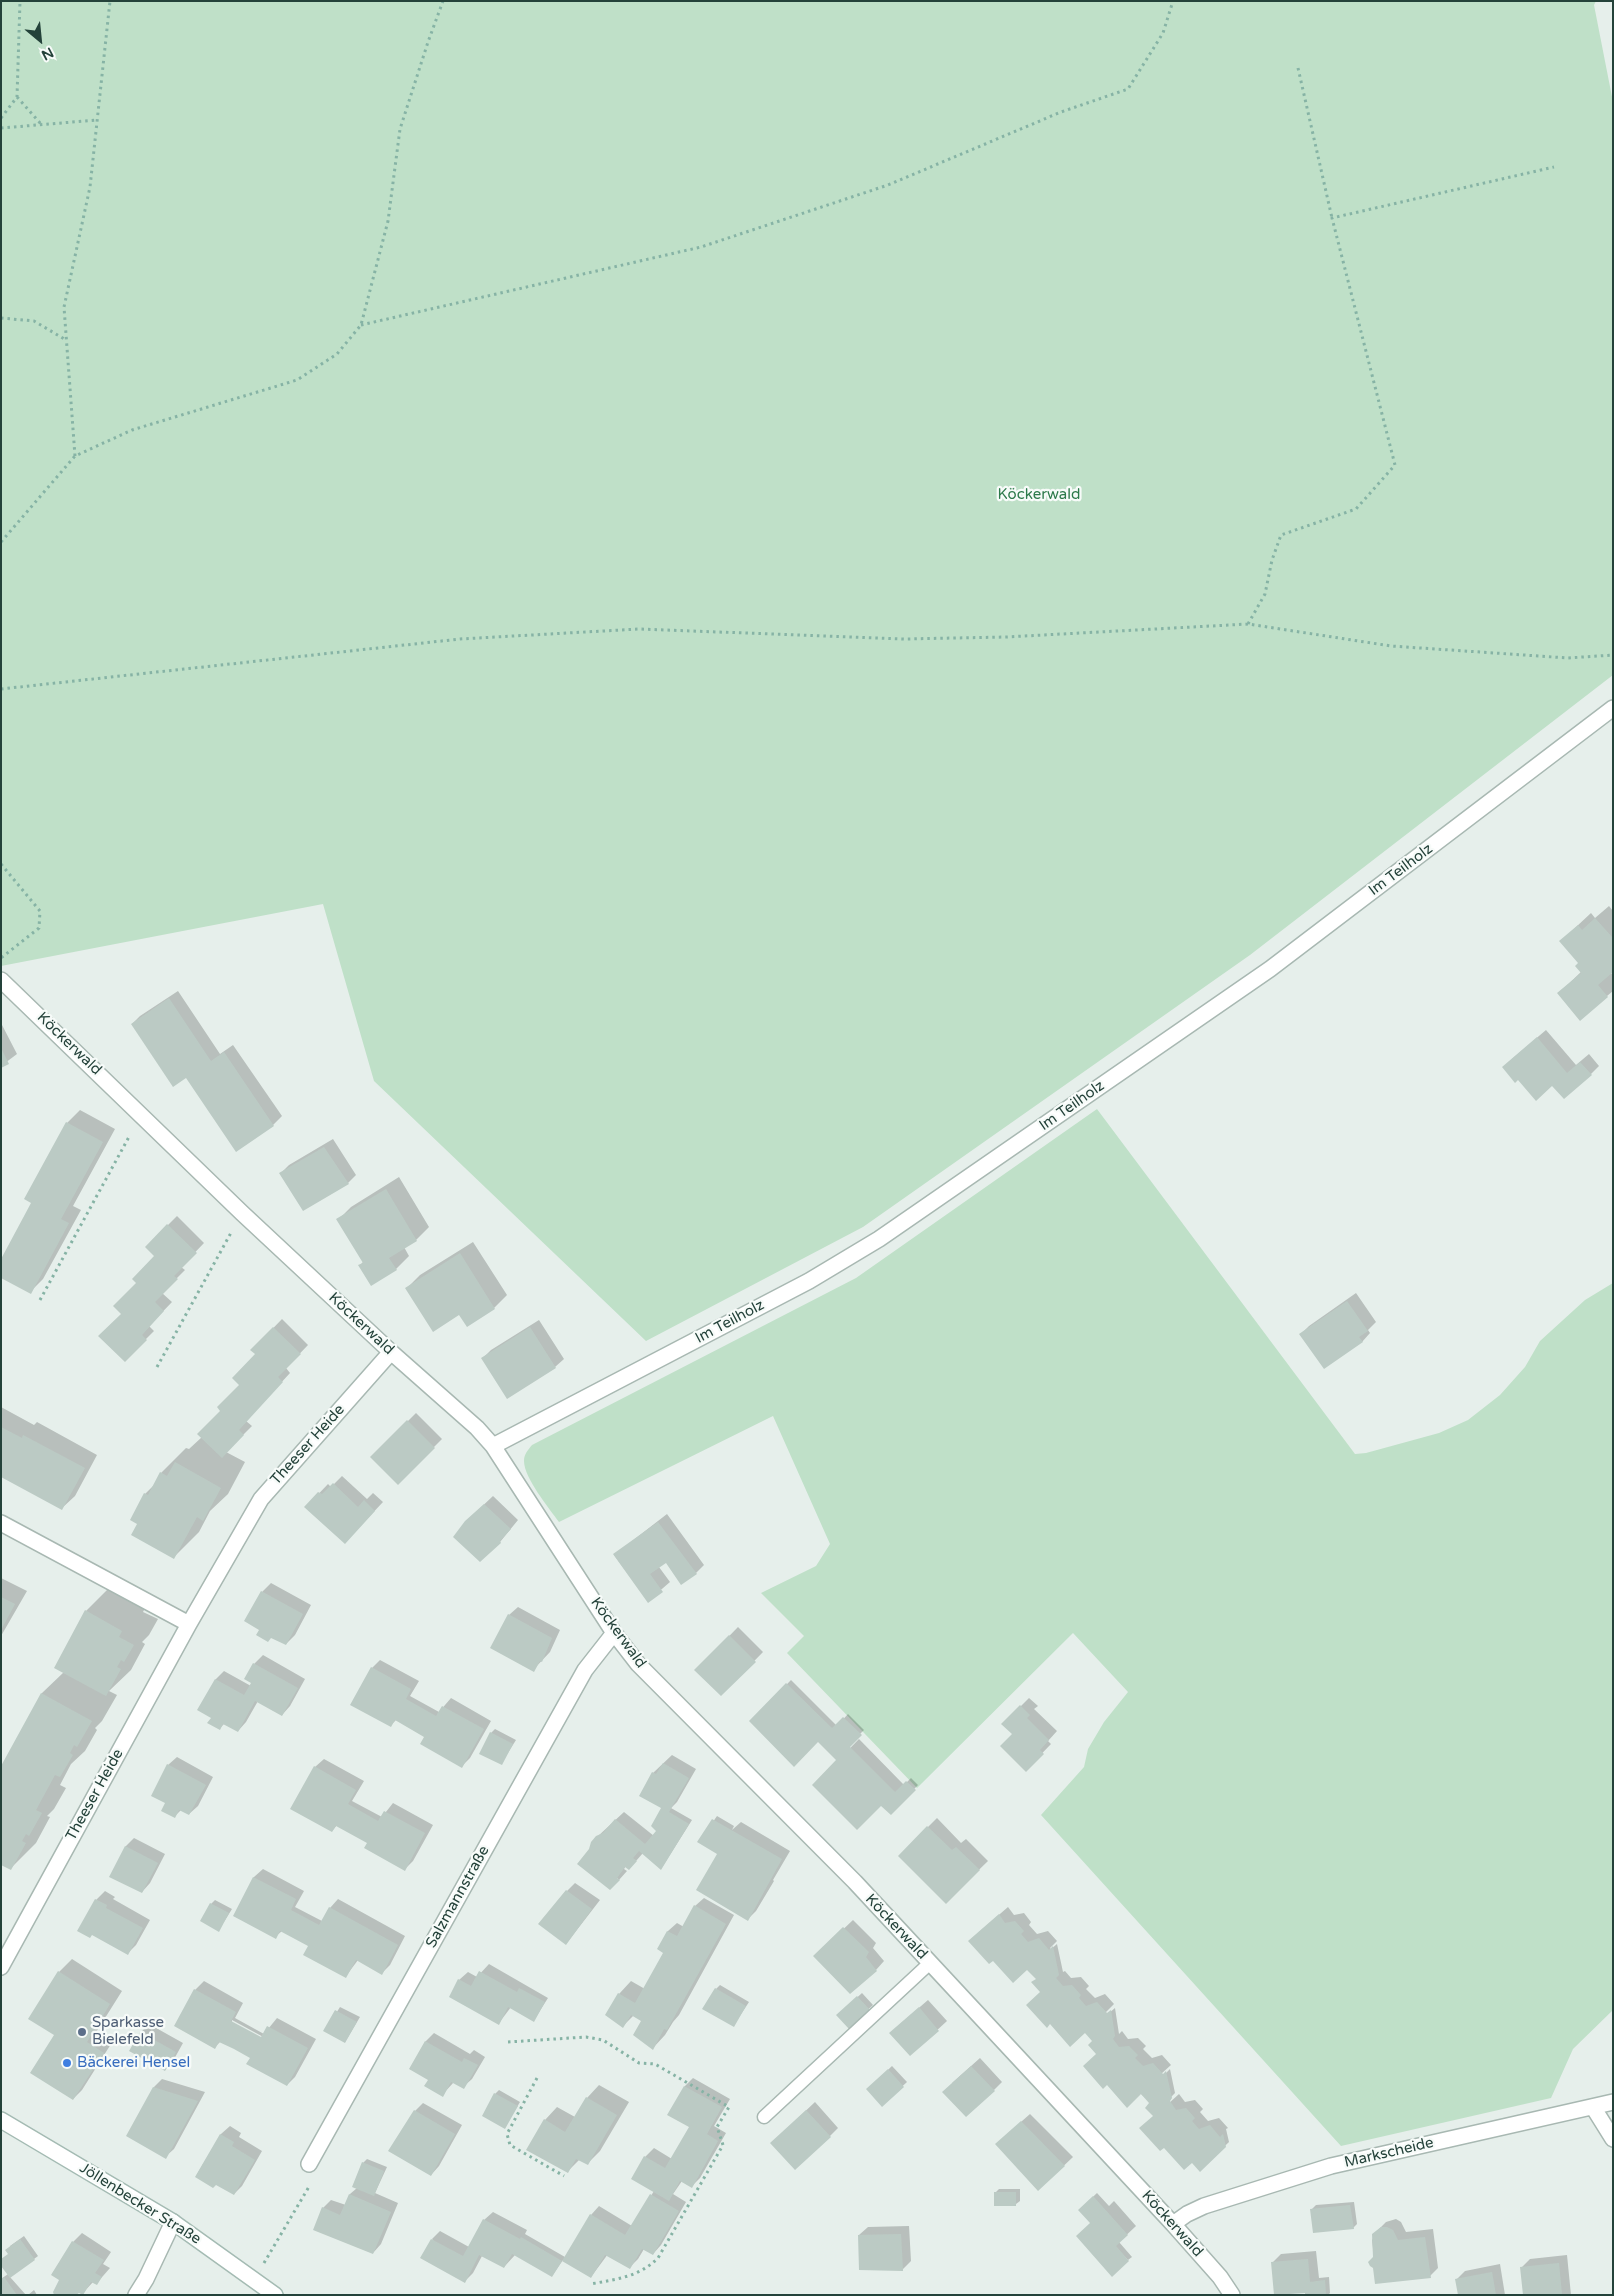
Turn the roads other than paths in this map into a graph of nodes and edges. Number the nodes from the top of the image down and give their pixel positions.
1 (1613, 708) edge
2 (1, 980) edge
3 (391, 1352) junction
4 (493, 1446) junction
5 (1, 1523) edge
6 (189, 1624) junction
7 (614, 1633) junction
8 (930, 1963) junction
9 (1, 1967) edge
10 (1613, 2102) edge
11 (1593, 2108) junction
12 (764, 2116) dead end
13 (1, 2120) edge
14 (1613, 2139) edge
15 (309, 2164) road end
16 (173, 2222) junction
17 (1173, 2224) junction
18 (136, 2295) edge
19 (275, 2295) edge
20 (1232, 2295) edge

1 - 4 street, Im Teilholz
2 - 3 street, Köckerwald
3 - 4 street, Köckerwald
3 - 6 street, Theeser Heide
4 - 7 street, Köckerwald
5 - 6 street
6 - 9 street, Theeser Heide
7 - 8 street, Köckerwald
7 - 15 street, Salzmannstraße
8 - 12 lane
8 - 17 street, Köckerwald
10 - 11 street, Markscheide
11 - 14 street
11 - 17 street, Markscheide
13 - 16 street, Jöllenbecker Straße
16 - 18 street
16 - 19 street, Jöllenbecker Straße
17 - 20 street, Köckerwald

